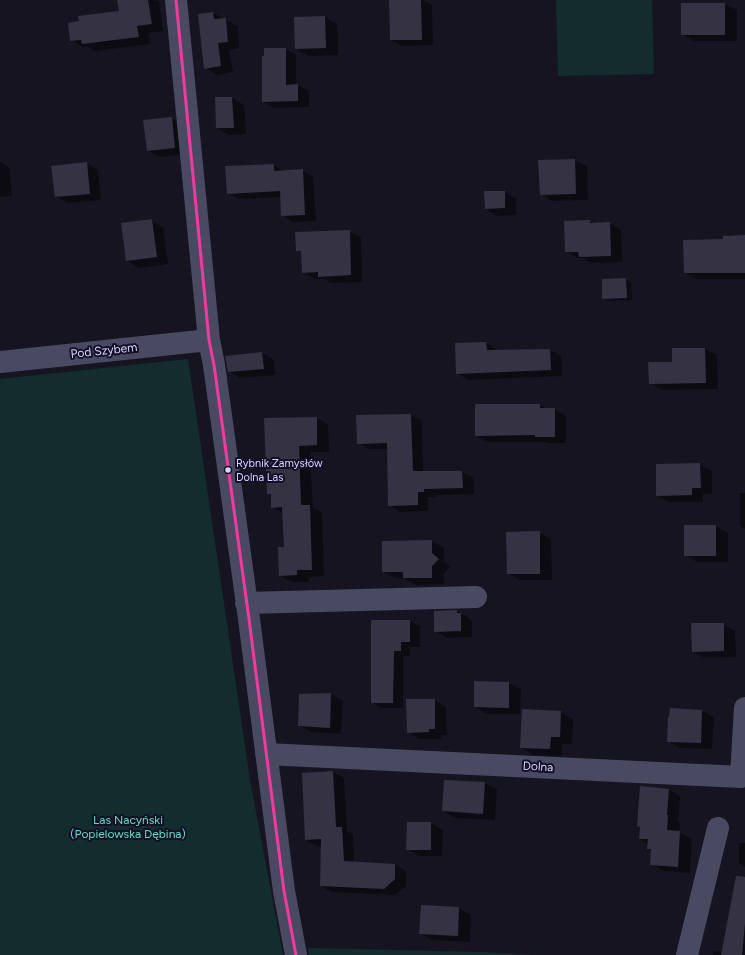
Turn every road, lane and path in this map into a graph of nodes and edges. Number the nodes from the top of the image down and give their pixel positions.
1 (176, 0) edge
2 (208, 340) junction
3 (0, 362) edge
4 (476, 597) dead end
5 (246, 603) junction
6 (745, 708) edge
7 (266, 754) junction
8 (718, 828) dead end
9 (296, 955) edge
10 (687, 955) edge

1 - 2 street
2 - 3 street, Pod Szybem
2 - 5 street
4 - 5 street
5 - 7 street
6 - 7 street, Dolna
7 - 9 street
8 - 10 street

